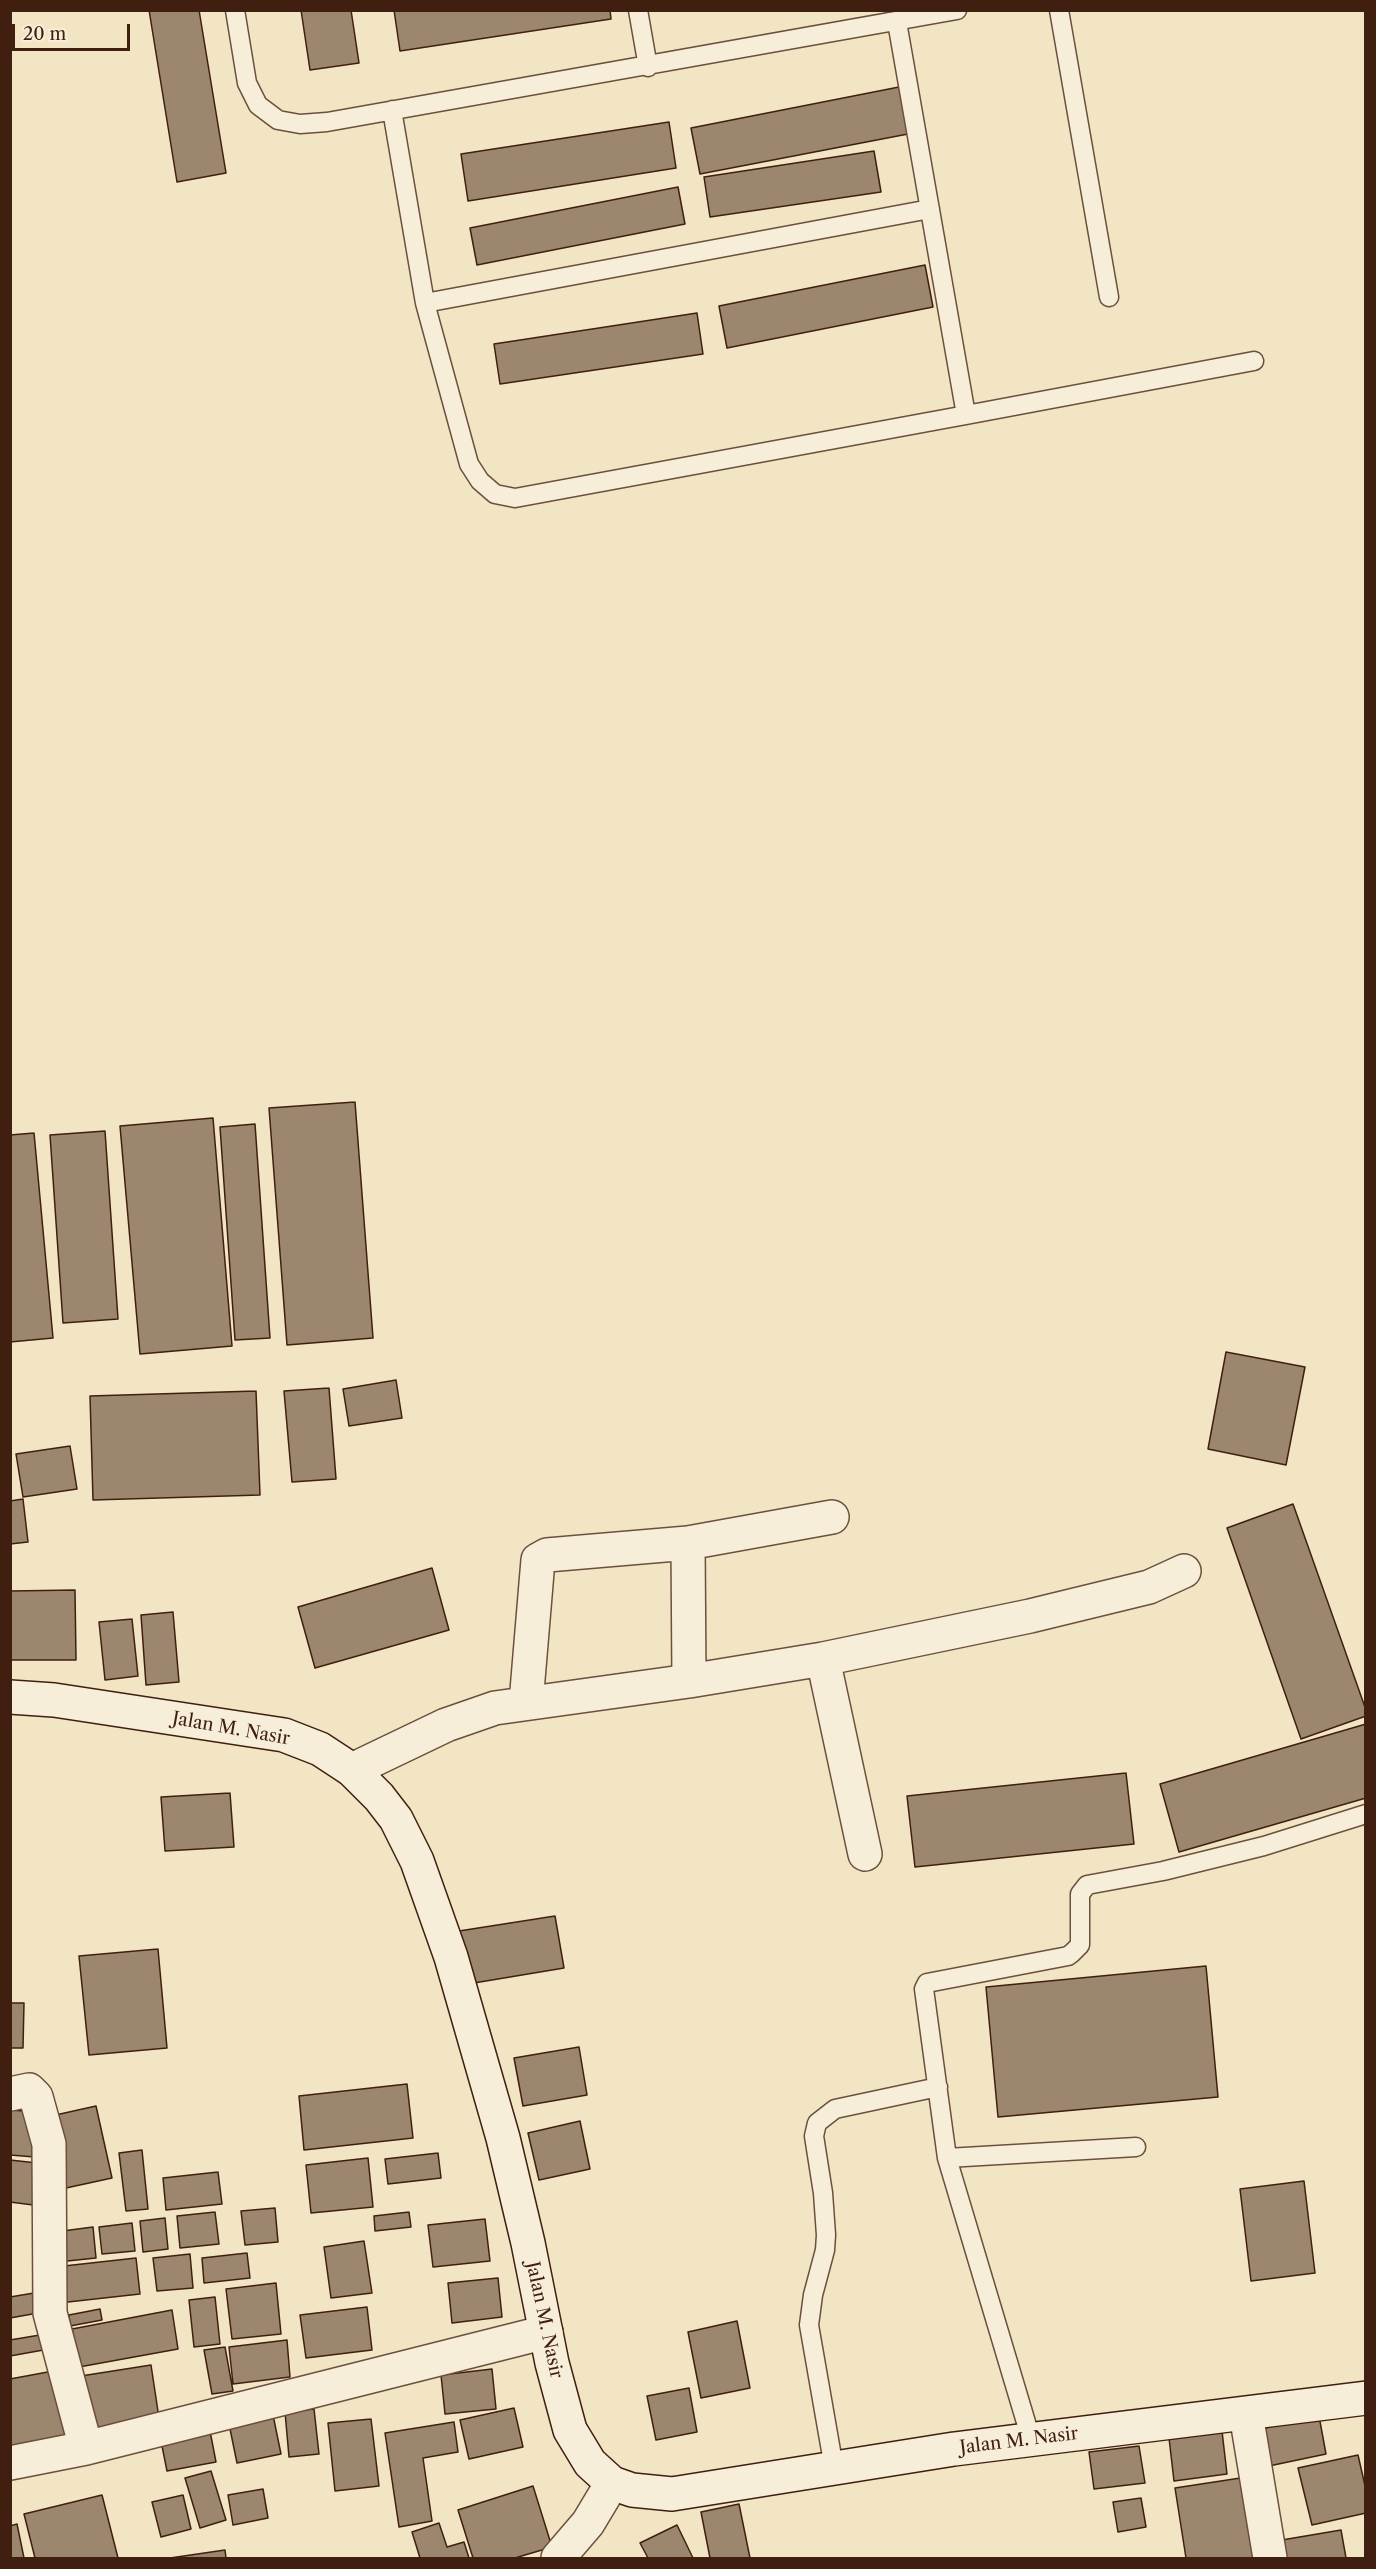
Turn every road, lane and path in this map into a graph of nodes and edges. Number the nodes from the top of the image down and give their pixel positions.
1 (235, 10) edge
2 (638, 10) edge
3 (957, 10) edge
4 (1059, 10) edge
5 (897, 22) junction
6 (648, 67) junction
7 (392, 110) junction
8 (930, 209) junction
9 (1109, 297) dead end
10 (425, 303) junction
11 (1254, 361) dead end
12 (966, 415) junction
13 (832, 1517) dead end
14 (688, 1543) junction
15 (1184, 1571) dead end
16 (823, 1659) junction
17 (689, 1681) junction
18 (10, 1697) edge
19 (526, 1703) junction
20 (352, 1770) junction
21 (1365, 1814) edge
22 (865, 1854) dead end
23 (938, 2087) junction
24 (10, 2094) edge
25 (1136, 2147) dead end
26 (947, 2158) junction
27 (546, 2332) junction
28 (1365, 2398) edge
29 (1246, 2414) junction
30 (1032, 2439) junction
31 (86, 2448) junction
32 (10, 2463) edge
33 (834, 2468) junction
34 (612, 2483) junction
35 (560, 2558) edge
36 (1270, 2559) edge

1 - 7 lane
2 - 6 lane
3 - 5 lane
4 - 9 lane
5 - 6 lane
5 - 8 lane
6 - 7 lane
7 - 10 lane
8 - 10 lane
8 - 12 lane
10 - 12 lane
11 - 12 lane
13 - 14 street
14 - 17 street
14 - 19 street
15 - 16 street
16 - 17 street
16 - 22 street
17 - 19 street
18 - 20 street, Jalan M. Nasir
19 - 20 street
20 - 27 street, Jalan M. Nasir
21 - 23 lane
23 - 26 lane
23 - 33 lane
24 - 31 street
25 - 26 lane
26 - 30 lane
27 - 31 street
27 - 34 street, Jalan M. Nasir
28 - 29 street, Jalan M. Nasir
29 - 30 street, Jalan M. Nasir
29 - 36 street
30 - 33 street, Jalan M. Nasir
31 - 32 street
33 - 34 street, Jalan M. Nasir
34 - 35 street

